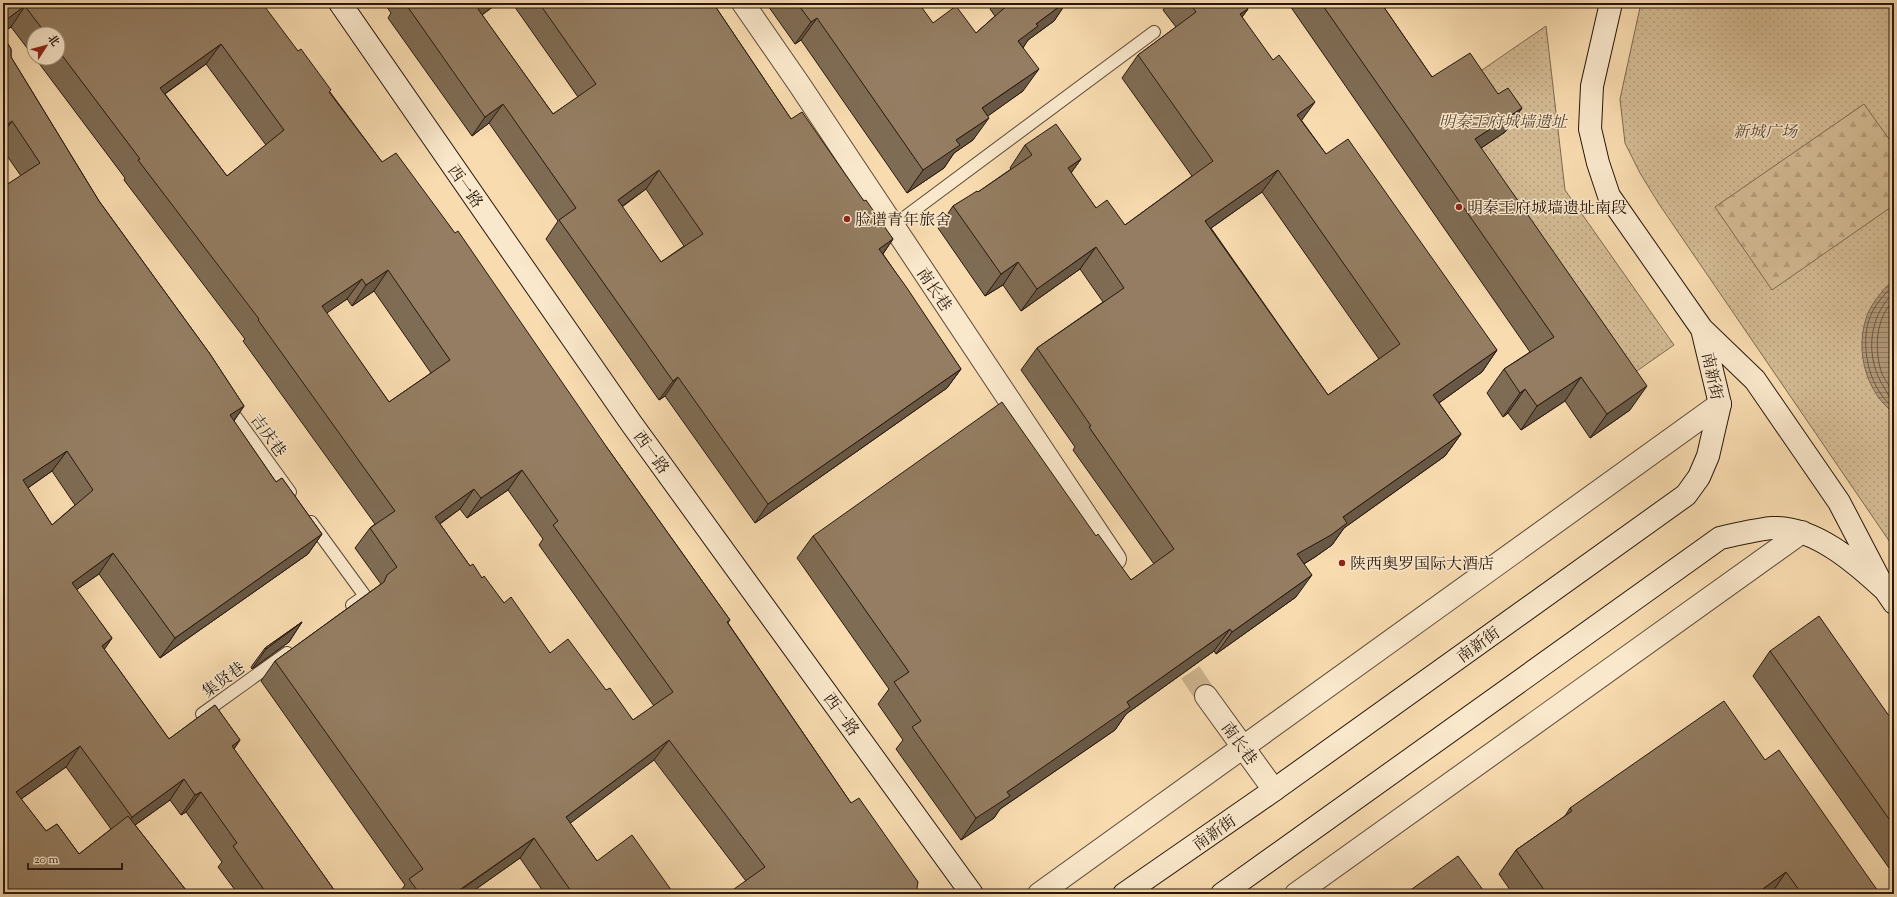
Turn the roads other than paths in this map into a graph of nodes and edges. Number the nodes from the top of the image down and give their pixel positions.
1 (340, 3) edge
2 (743, 3) edge
3 (1611, 3) edge
4 (1154, 32) dead end
5 (893, 226) junction
6 (1702, 329) junction
7 (221, 397) edge
8 (1720, 404) junction
9 (295, 500) edge
10 (305, 512) edge
11 (1802, 532) junction
12 (1126, 576) edge
13 (1889, 597) edge
14 (340, 614) edge
15 (296, 646) edge
16 (1206, 696) tunnel mouth
17 (220, 740) edge
18 (1243, 747) junction
19 (1274, 790) junction
20 (972, 894) edge
21 (1039, 894) edge
22 (1124, 894) edge
23 (1222, 894) edge
24 (1296, 894) edge

1 - 20 street, 西一路
2 - 5 street, 南长巷
3 - 6 street
4 - 5 lane
5 - 12 street, 南长巷
6 - 8 street, 南新街
6 - 13 street
7 - 9 lane, 吉庆巷
8 - 18 street
8 - 19 street, 南新街
10 - 14 lane
11 - 13 street
11 - 23 street
11 - 24 street
15 - 17 lane, 集贤巷
16 - 18 street, 南长巷
18 - 19 street, 南长巷
18 - 21 street
19 - 22 street, 南新街

